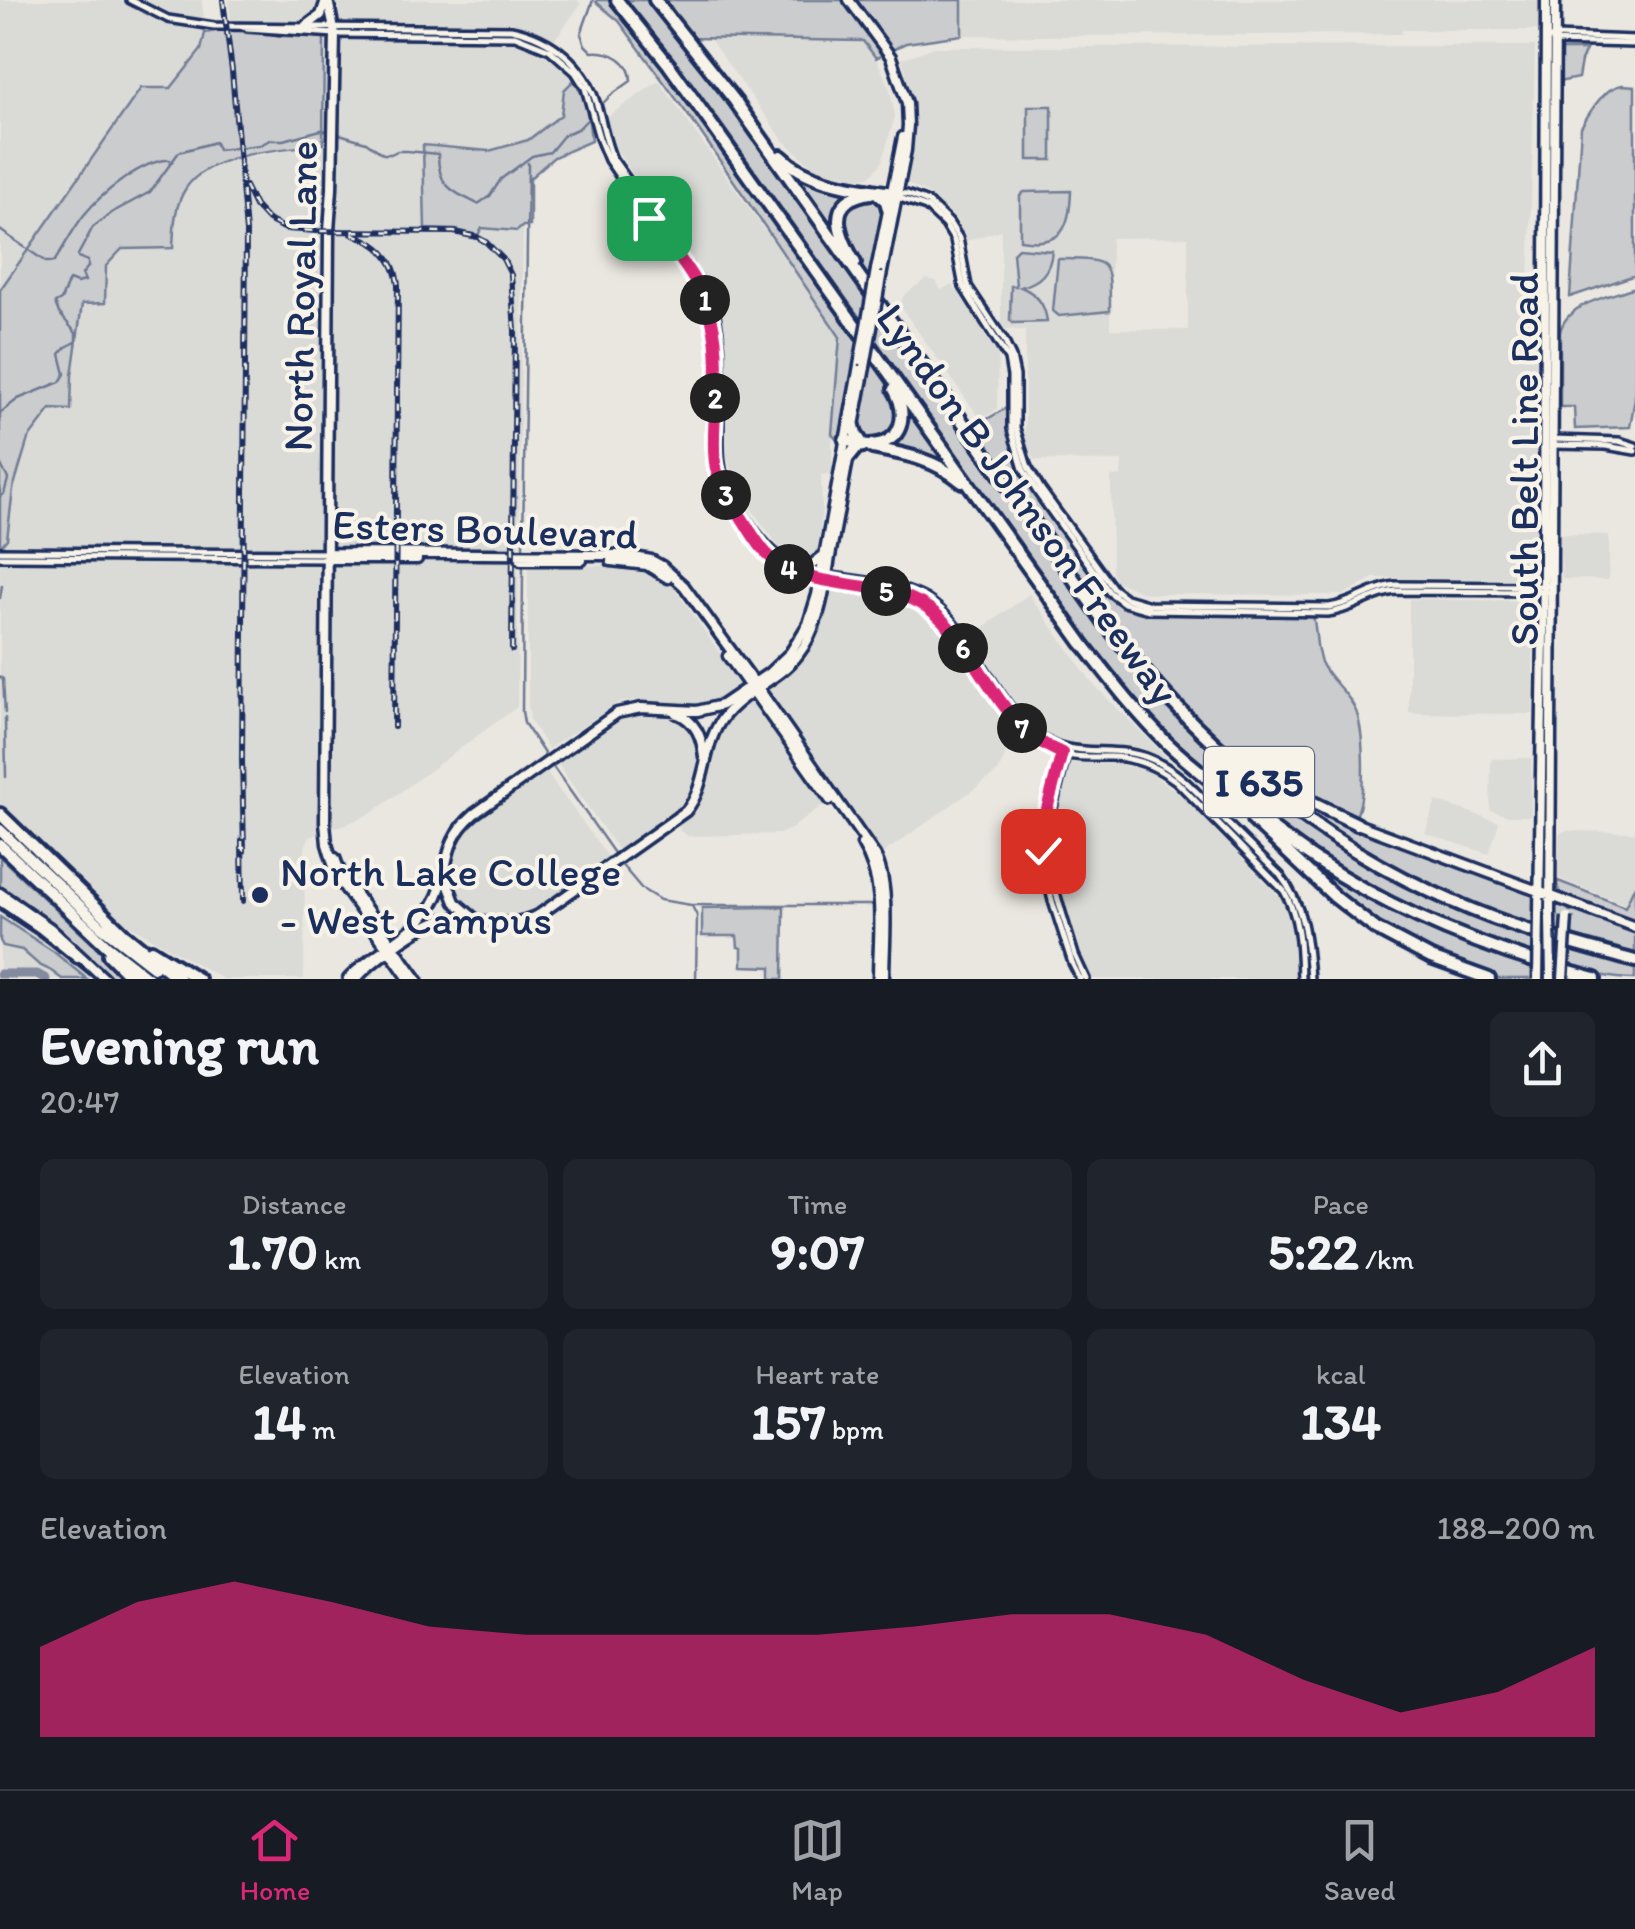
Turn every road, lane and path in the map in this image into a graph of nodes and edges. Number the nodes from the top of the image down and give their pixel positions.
1 (130, 0) edge
2 (327, 0) edge
3 (616, 0) edge
4 (655, 0) edge
5 (846, 0) edge
6 (1546, 0) edge
7 (1555, 0) edge
8 (244, 27) junction
9 (305, 27) junction
10 (335, 30) junction
11 (1552, 40) junction
12 (1635, 41) edge
13 (735, 100) junction
14 (890, 192) junction
15 (888, 209) joint
16 (654, 220) junction
17 (879, 274) junction
18 (840, 303) junction
19 (880, 307) junction
20 (863, 364) junction
21 (854, 426) joint
22 (1548, 442) junction
23 (853, 443) junction
24 (1635, 448) edge
25 (848, 458) joint
26 (1000, 530) junction
27 (825, 552) junction
28 (0, 554) edge
29 (327, 556) junction
30 (798, 568) junction
31 (824, 576) junction
32 (1547, 589) junction
33 (804, 632) junction
34 (796, 656) junction
35 (754, 688) junction
36 (668, 710) junction
37 (1218, 748) junction
38 (1065, 751) junction
39 (705, 762) junction
40 (1242, 804) junction
41 (0, 815) edge
42 (1357, 824) joint
43 (0, 830) edge
44 (327, 835) junction
45 (0, 845) edge
46 (1538, 864) junction
47 (444, 871) junction
48 (1515, 881) junction
49 (1550, 882) junction
50 (1538, 890) junction
51 (63, 891) junction
52 (0, 894) edge
53 (1550, 895) junction
54 (1563, 900) junction
55 (0, 902) edge
56 (62, 906) junction
57 (1581, 906) junction
58 (109, 920) junction
59 (478, 921) junction
60 (1635, 927) edge
61 (374, 929) junction
62 (390, 947) junction
63 (372, 956) junction
64 (1514, 956) junction
65 (1635, 958) edge
66 (102, 979) edge
67 (133, 979) edge
68 (149, 979) edge
69 (171, 979) edge
70 (179, 979) edge
71 (198, 979) edge
72 (348, 979) edge
73 (356, 979) edge
74 (409, 979) edge
75 (417, 979) edge
76 (881, 979) edge
77 (1083, 979) edge
78 (1301, 979) edge
79 (1310, 979) edge
80 (1490, 979) edge
81 (1538, 979) edge
82 (1551, 979) edge
83 (1565, 979) edge
84 (1595, 979) edge

1 - 8 street
2 - 9 main road
2 - 10 main road, North Royal Lane
3 - 18 highway, Lyndon B Johnson Freeway / I 635
4 - 13 highway, Lyndon B Johnson Freeway / I 635
5 - 14 main road
6 - 11 main road, South Belt Line Road
7 - 11 main road, South Belt Line Road
8 - 9 street
8 - 10 street
9 - 10 street
10 - 16 street
10 - 29 main road, North Royal Lane
11 - 12 street
11 - 22 main road, South Belt Line Road
13 - 14 highway
13 - 19 highway, Lyndon B Johnson Freeway / I 635
14 - 15 highway
14 - 17 main road
14 - 19 highway
14 - 32 street
15 - 17 main road
16 - 30 street
16 - 31 street
17 - 20 main road, bridge
18 - 23 highway
18 - 26 highway, Lyndon B Johnson Freeway / I 635
19 - 37 highway, Lyndon B Johnson Freeway / I 635
20 - 21 main road
20 - 23 main road
21 - 23 highway
22 - 24 street
22 - 32 main road, South Belt Line Road
23 - 25 highway
23 - 26 highway
23 - 27 main road
25 - 31 main road
26 - 40 highway, Lyndon B Johnson Freeway / I 635
27 - 30 main road
27 - 31 main road
28 - 29 street, Esters Boulevard
29 - 35 main road, Esters Boulevard
29 - 44 main road, North Royal Lane
30 - 31 street
31 - 33 main road
31 - 34 main road
31 - 38 street
32 - 46 main road, South Belt Line Road
32 - 49 main road, South Belt Line Road
33 - 34 main road
33 - 35 main road
34 - 35 main road
35 - 36 main road
35 - 39 main road
35 - 76 main road, Esters Boulevard
36 - 39 main road
36 - 47 main road
37 - 42 highway
37 - 65 highway, Lyndon B Johnson Freeway / I 635
38 - 77 street
38 - 78 street
38 - 79 street
39 - 59 main road
40 - 64 highway, Lyndon B Johnson Freeway / I 635
40 - 80 highway
41 - 51 highway
41 - 58 highway
42 - 48 main road
43 - 51 highway
44 - 61 main road, North Royal Lane
44 - 62 main road, North Royal Lane
45 - 56 highway
46 - 48 main road
46 - 50 main road, South Belt Line Road
47 - 59 main road
47 - 62 main road
48 - 50 main road
49 - 53 main road, South Belt Line Road
49 - 54 main road
50 - 53 main road
50 - 81 main road, South Belt Line Road, bridge
51 - 69 highway
52 - 66 main road
53 - 54 main road
53 - 82 main road, South Belt Line Road, bridge
54 - 57 main road
55 - 66 main road
56 - 67 highway
56 - 68 highway
57 - 60 main road
57 - 83 main road, bridge
58 - 70 highway
58 - 71 highway
59 - 62 main road
61 - 62 main road, North Royal Lane
61 - 63 main road
62 - 63 main road
62 - 73 main road
62 - 74 main road
62 - 75 main road
63 - 72 main road
64 - 83 highway
64 - 84 highway, Lyndon B Johnson Freeway / I 635

